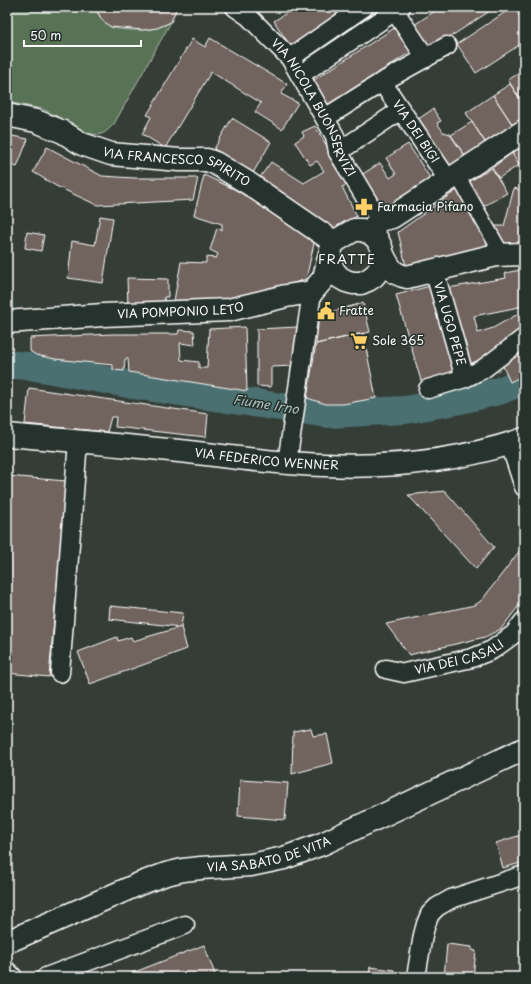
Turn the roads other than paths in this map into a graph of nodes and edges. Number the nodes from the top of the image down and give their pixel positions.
1 (235, 7) edge
2 (364, 7) edge
3 (396, 8) edge
4 (447, 46) dead end
5 (290, 58) junction
6 (426, 58) junction
7 (300, 75) junction
8 (382, 82) junction
9 (401, 110) junction
10 (7, 115) edge
11 (325, 118) junction
12 (524, 131) edge
13 (338, 152) junction
14 (453, 178) junction
15 (375, 226) junction
16 (332, 249) junction
17 (502, 254) junction
18 (524, 254) edge
19 (383, 256) junction
20 (434, 270) junction
21 (312, 292) junction
22 (7, 322) edge
23 (524, 338) edge
24 (465, 378) junction
25 (428, 389) dead end
26 (7, 435) edge
27 (78, 442) junction
28 (517, 442) edge
29 (287, 463) junction
30 (524, 487) edge
31 (524, 621) edge
32 (386, 669) dead end
33 (60, 673) dead end
34 (523, 753) edge
35 (524, 875) edge
36 (185, 926) dead end
37 (7, 942) edge
38 (7, 971) edge
39 (13, 977) edge
40 (46, 977) edge
41 (416, 977) edge

1 - 5 street, VIA NICOLA BUONSERVIZI
2 - 5 street
3 - 6 street
3 - 7 street
4 - 6 street
5 - 7 street, VIA NICOLA BUONSERVIZI
6 - 8 street
7 - 11 street, VIA NICOLA BUONSERVIZI
8 - 9 street, VIA DEI BIGI
8 - 11 street
9 - 13 street
9 - 14 street, VIA DEI BIGI
10 - 16 main road, VIA FRANCESCO SPIRITO
11 - 13 street, VIA NICOLA BUONSERVIZI
12 - 14 main road
13 - 15 street, VIA NICOLA BUONSERVIZI
14 - 15 main road
14 - 17 street
15 - 16 main road
15 - 19 main road
16 - 19 main road
16 - 21 main road
17 - 18 main road
17 - 20 main road
19 - 20 main road
20 - 24 street, VIA UGO PEPE
21 - 22 main road, VIA POMPONIO LETO
21 - 29 street
23 - 24 street
24 - 25 street
26 - 27 main road, VIA FEDERICO WENNER
27 - 29 main road, VIA FEDERICO WENNER
27 - 33 street
28 - 29 main road, VIA FEDERICO WENNER
28 - 30 street
31 - 32 street, VIA DEI CASALI
34 - 37 main road, VIA SABATO DE VITA
35 - 41 street
36 - 40 street
38 - 39 street

